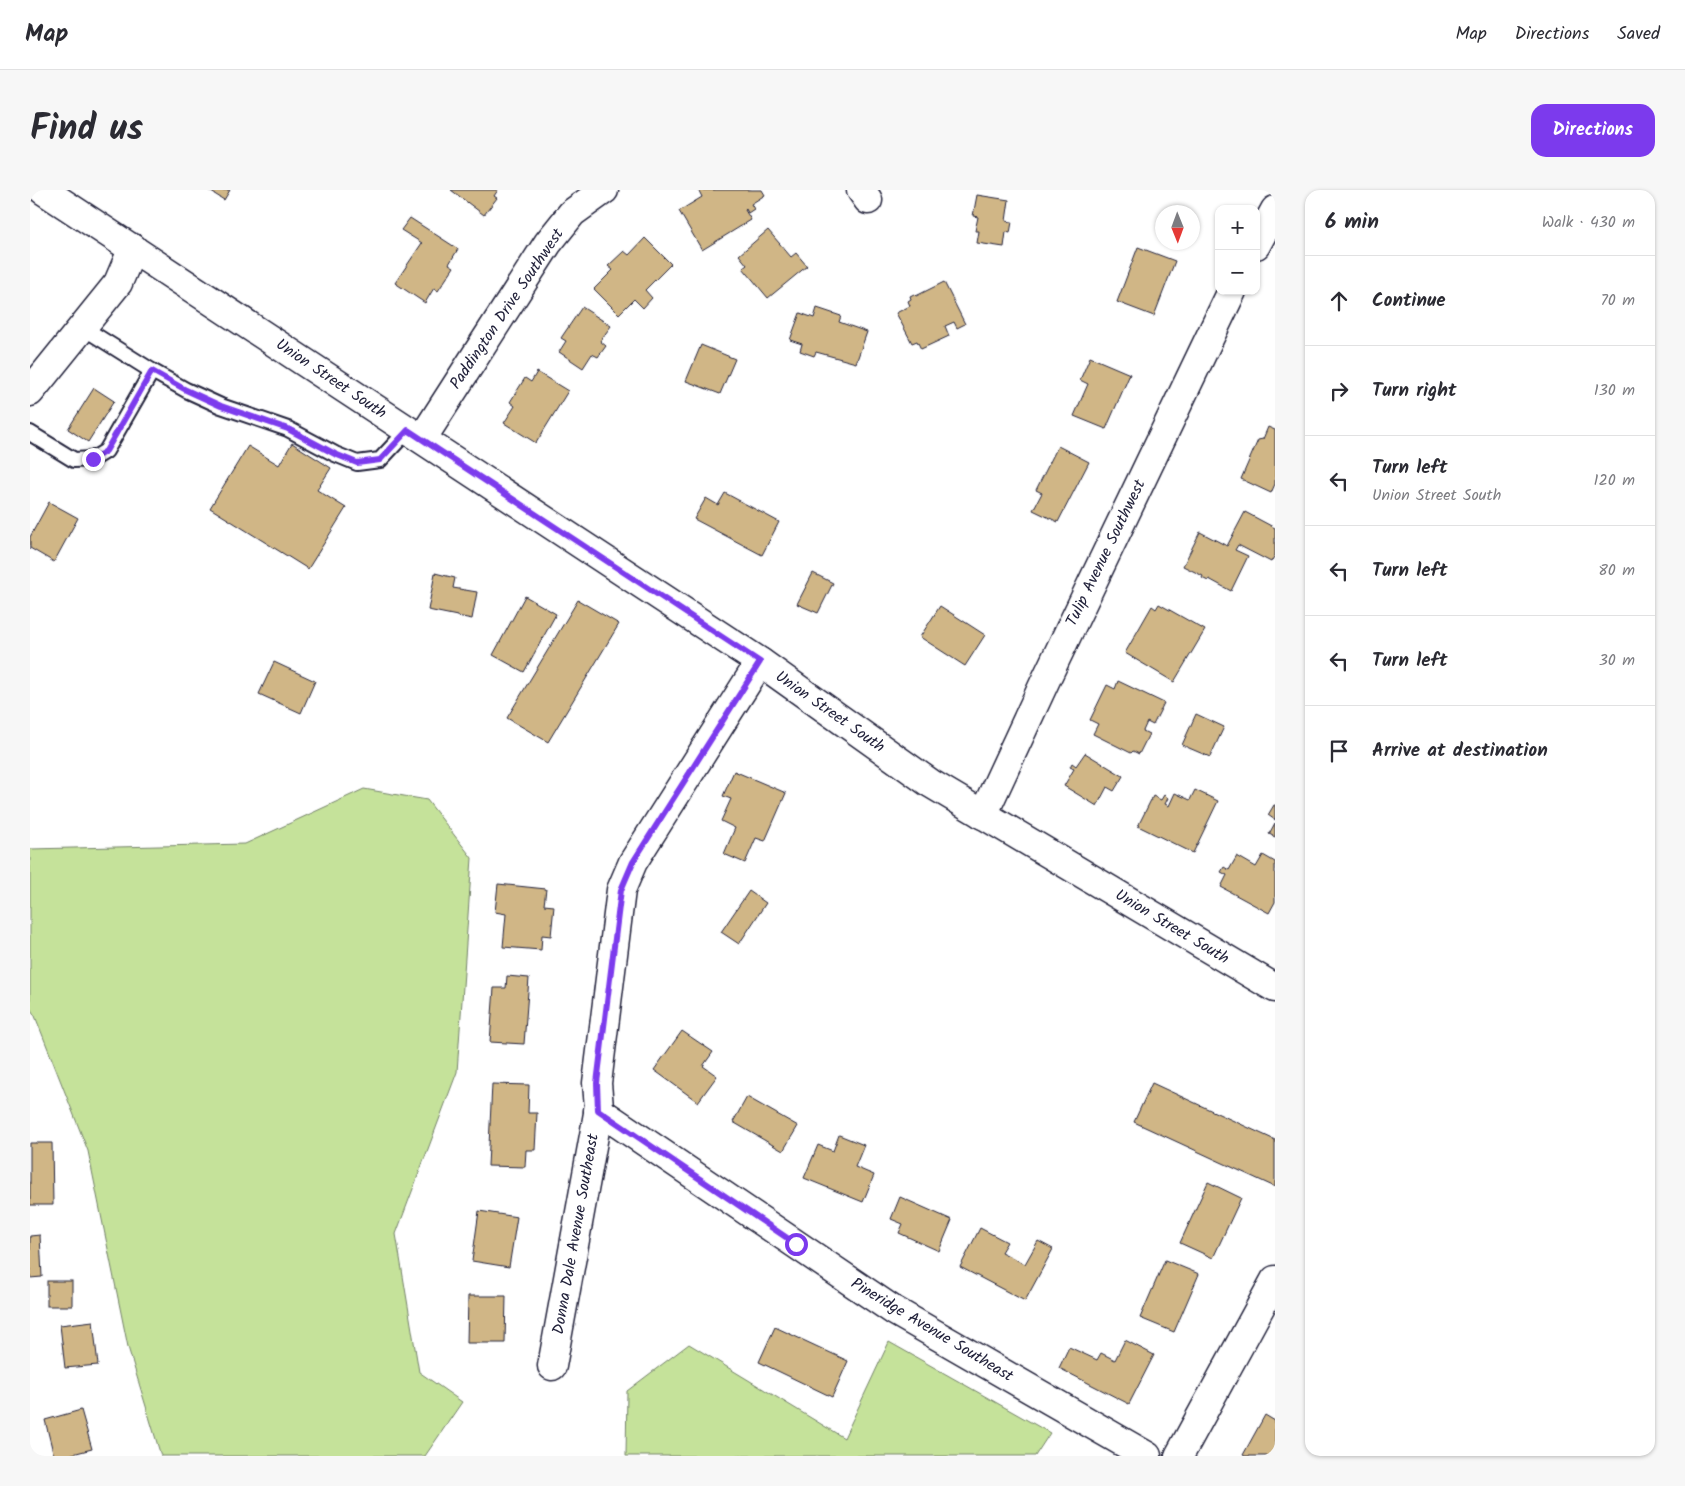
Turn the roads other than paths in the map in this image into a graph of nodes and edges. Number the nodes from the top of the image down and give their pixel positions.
1 (43, 190) edge
2 (604, 190) edge
3 (1275, 210) edge
4 (1260, 238) edge
5 (133, 248) junction
6 (1230, 295) edge
7 (82, 327) junction
8 (152, 371) junction
9 (30, 392) edge
10 (30, 433) edge
11 (415, 434) junction
12 (760, 662) junction
13 (983, 815) junction
14 (1275, 988) edge
15 (598, 1110) junction
16 (1275, 1280) edge
17 (552, 1366) dead end
18 (1147, 1456) edge
19 (1179, 1456) edge

1 - 5 street, Union Street South
2 - 11 street, Paddington Drive Southwest
3 - 4 street
5 - 7 street
5 - 11 street, Union Street South
6 - 13 street, Tulip Avenue Southwest
7 - 8 lane
7 - 9 street
8 - 10 lane
8 - 11 lane
11 - 12 street, Union Street South
12 - 13 street, Union Street South
12 - 15 street, Donna Dale Avenue Southeast
13 - 14 street, Union Street South
15 - 17 street, Donna Dale Avenue Southeast
15 - 18 street, Pineridge Avenue Southeast
16 - 19 street

